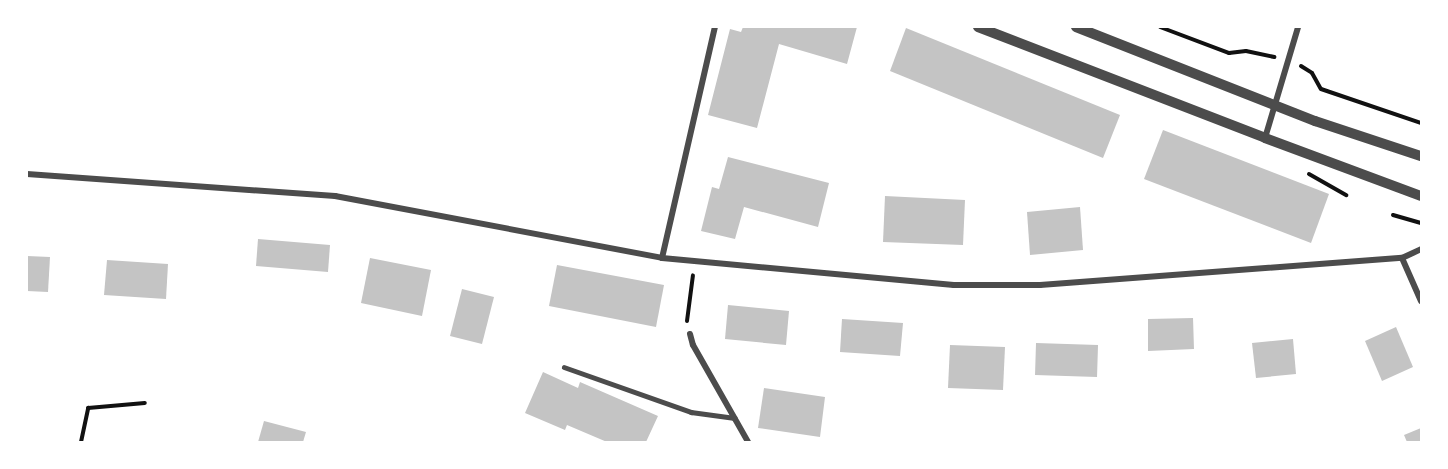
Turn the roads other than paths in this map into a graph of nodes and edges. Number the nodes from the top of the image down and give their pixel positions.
1 (715, 27) edge
2 (978, 27) edge
3 (1076, 27) edge
4 (1298, 27) edge
5 (1275, 105) junction
6 (1265, 138) junction
7 (1421, 156) edge
8 (27, 174) edge
9 (1421, 196) edge
10 (1421, 249) edge
11 (662, 258) junction
12 (1402, 258) junction
13 (1421, 301) edge
14 (690, 334) road end
15 (564, 367) dead end
16 (735, 418) junction
17 (748, 442) edge

1 - 11 street
2 - 6 street
3 - 5 street
4 - 5 street
5 - 6 street
5 - 7 street
6 - 9 street
8 - 11 street
10 - 12 street
11 - 12 street
12 - 13 street
14 - 16 street
15 - 16 lane
16 - 17 street

